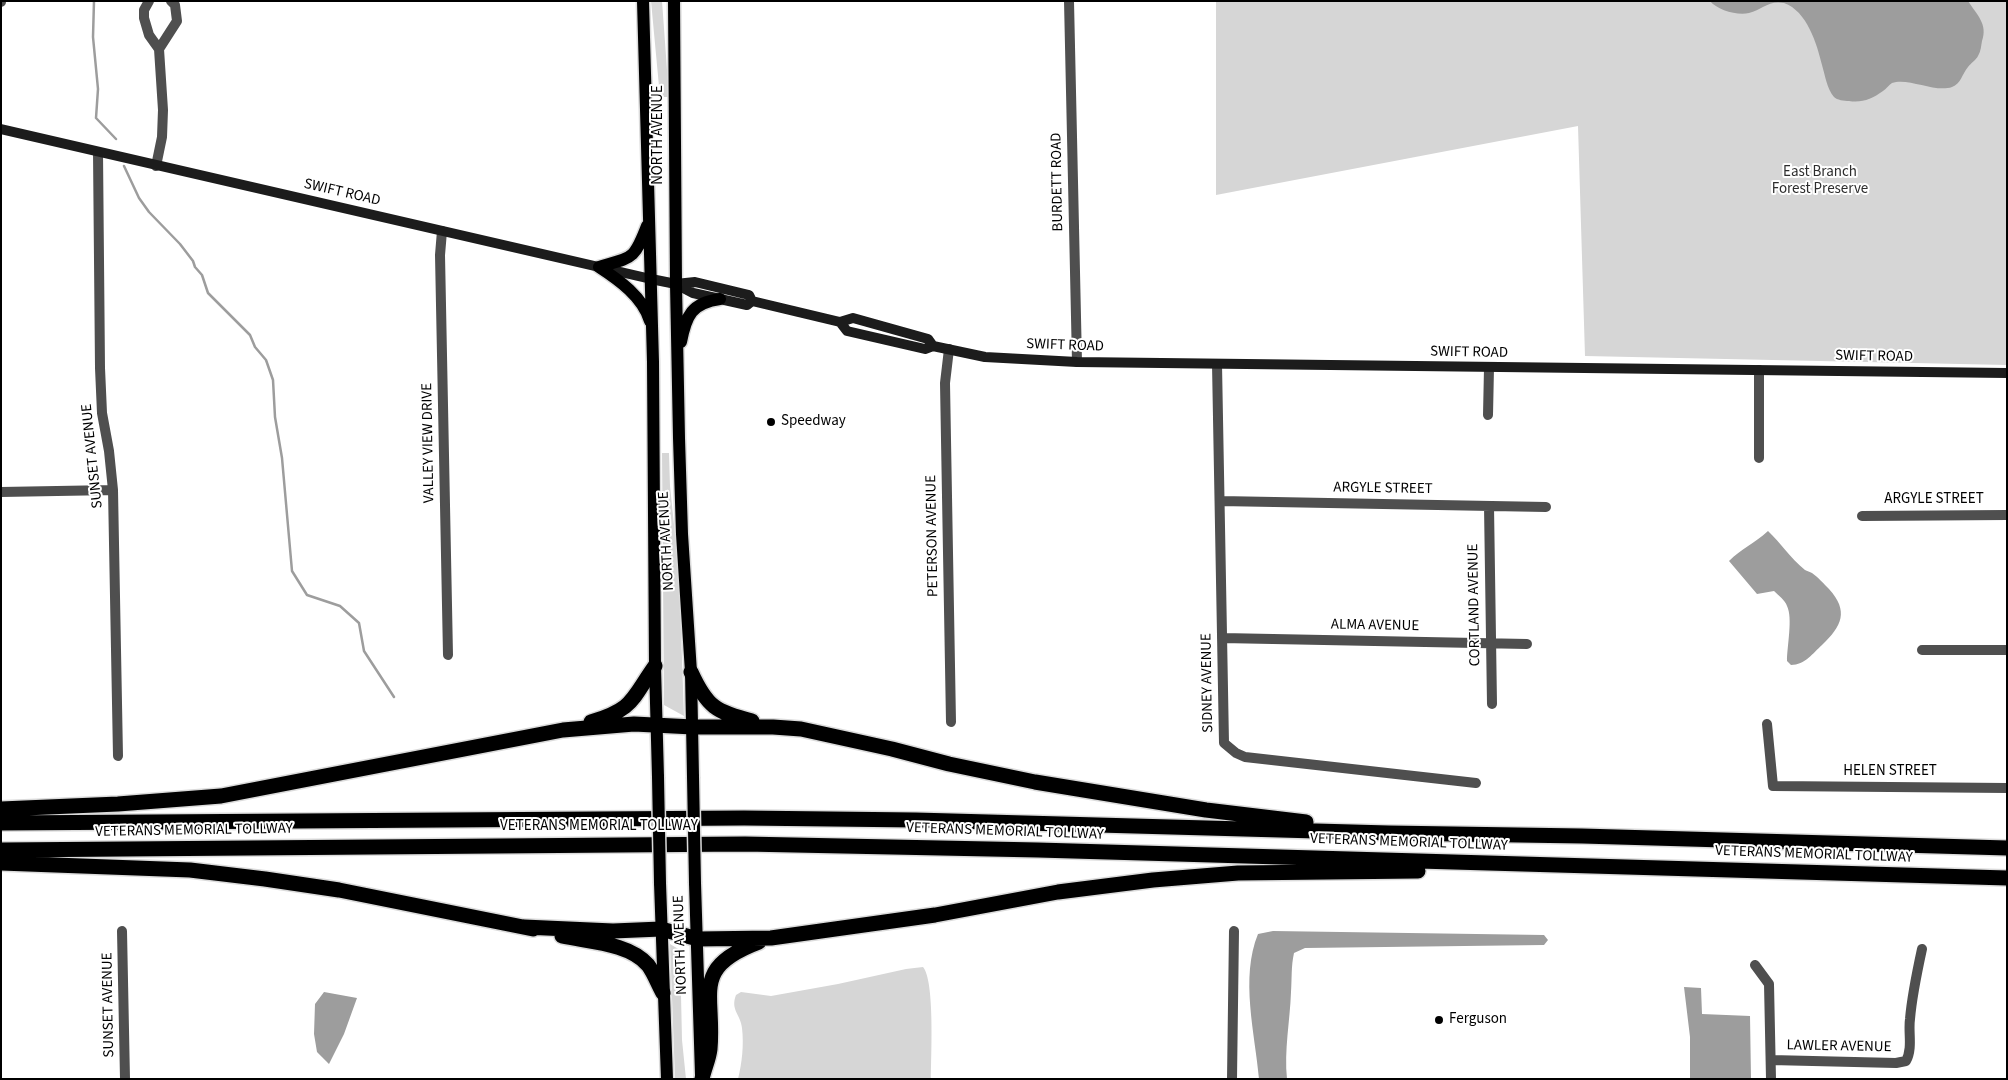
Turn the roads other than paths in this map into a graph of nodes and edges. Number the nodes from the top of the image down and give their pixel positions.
1 (149, 1) edge
2 (171, 1) edge
3 (643, 1) edge
4 (674, 1) edge
5 (1069, 1) edge
6 (158, 49) junction
7 (1, 129) edge
8 (98, 152) junction
9 (156, 166) junction
10 (649, 219) junction
11 (442, 230) junction
12 (599, 267) junction
13 (651, 279) junction
14 (676, 284) junction
15 (720, 299) junction
16 (752, 301) junction
17 (652, 328) junction
18 (949, 350) junction
19 (1078, 362) junction
20 (1217, 364) junction
21 (1489, 368) junction
22 (1759, 370) junction
23 (678, 372) junction
24 (2007, 373) edge
25 (1488, 415) dead end
26 (1759, 458) dead end
27 (113, 490) junction
28 (1, 492) edge
29 (1220, 501) junction
30 (1489, 506) junction
31 (1546, 507) dead end
32 (2007, 515) edge
33 (1862, 516) dead end
34 (1222, 638) junction
35 (1491, 643) junction
36 (1527, 644) dead end
37 (1922, 650) dead end
38 (2007, 650) edge
39 (448, 655) dead end
40 (654, 666) junction
41 (691, 672) junction
42 (1492, 704) dead end
43 (951, 722) dead end
44 (1767, 724) dead end
45 (657, 726) junction
46 (773, 726) junction
47 (693, 727) junction
48 (563, 730) junction
49 (118, 756) dead end
50 (1476, 783) dead end
51 (2007, 788) edge
52 (1, 809) edge
53 (1, 823) edge
54 (1389, 833) junction
55 (2007, 848) edge
56 (1, 850) edge
57 (1, 863) edge
58 (1552, 865) junction
59 (2007, 878) edge
60 (524, 927) junction
61 (661, 929) junction
62 (122, 931) dead end
63 (1234, 931) dead end
64 (771, 938) junction
65 (698, 939) junction
66 (1922, 949) dead end
67 (1755, 965) dead end
68 (663, 993) junction
69 (1771, 1060) junction
70 (125, 1079) edge
71 (667, 1079) edge
72 (701, 1079) edge
73 (1232, 1079) edge
74 (1771, 1079) edge

1 - 6 street
2 - 6 street
3 - 10 main road, NORTH AVENUE
4 - 14 main road, NORTH AVENUE
5 - 19 street, BURDETT ROAD
6 - 9 street
7 - 8 street, SWIFT ROAD
8 - 9 street, SWIFT ROAD
8 - 27 street, SUNSET AVENUE
9 - 11 street, SWIFT ROAD
10 - 12 main road
10 - 13 main road, NORTH AVENUE
11 - 12 street, SWIFT ROAD
11 - 39 street, VALLEY VIEW DRIVE
12 - 13 street, SWIFT ROAD
12 - 17 main road
13 - 14 street, SWIFT ROAD
13 - 17 main road, NORTH AVENUE
14 - 15 street, SWIFT ROAD
14 - 16 street, SWIFT ROAD
14 - 23 main road, NORTH AVENUE
15 - 16 street, SWIFT ROAD
15 - 23 main road
16 - 18 street, SWIFT ROAD
17 - 40 main road, NORTH AVENUE
18 - 19 street, SWIFT ROAD
18 - 43 street, PETERSON AVENUE
19 - 20 street, SWIFT ROAD
20 - 21 street, SWIFT ROAD
20 - 29 street, SIDNEY AVENUE
21 - 22 street, SWIFT ROAD
21 - 25 street
22 - 24 street, SWIFT ROAD
22 - 26 street
23 - 41 main road, NORTH AVENUE
27 - 28 street
27 - 49 street, SUNSET AVENUE
29 - 30 street, ARGYLE STREET
29 - 34 street, SIDNEY AVENUE
30 - 31 street, ARGYLE STREET
30 - 35 street, CORTLAND AVENUE
32 - 33 street, ARGYLE STREET
34 - 35 street, ALMA AVENUE
34 - 50 street, SIDNEY AVENUE
35 - 36 street, ALMA AVENUE
35 - 42 street, CORTLAND AVENUE
37 - 38 street
40 - 45 main road, NORTH AVENUE
40 - 48 highway
41 - 46 highway
41 - 47 main road, NORTH AVENUE
44 - 51 street, HELEN STREET
45 - 47 highway
45 - 48 highway
45 - 61 main road, NORTH AVENUE, bridge
46 - 47 highway
46 - 54 highway
47 - 65 main road, NORTH AVENUE, bridge
48 - 52 highway
53 - 54 highway, VETERANS MEMORIAL TOLLWAY
54 - 55 highway, VETERANS MEMORIAL TOLLWAY
56 - 58 highway, VETERANS MEMORIAL TOLLWAY
57 - 60 highway
58 - 59 highway, VETERANS MEMORIAL TOLLWAY
58 - 64 highway
60 - 61 highway
60 - 68 highway
61 - 65 highway
61 - 68 main road, NORTH AVENUE
62 - 70 street, SUNSET AVENUE
63 - 73 street
64 - 65 highway
64 - 72 highway
65 - 72 main road, NORTH AVENUE
66 - 69 street, LAWLER AVENUE
67 - 69 street
68 - 71 main road, NORTH AVENUE
69 - 74 street

